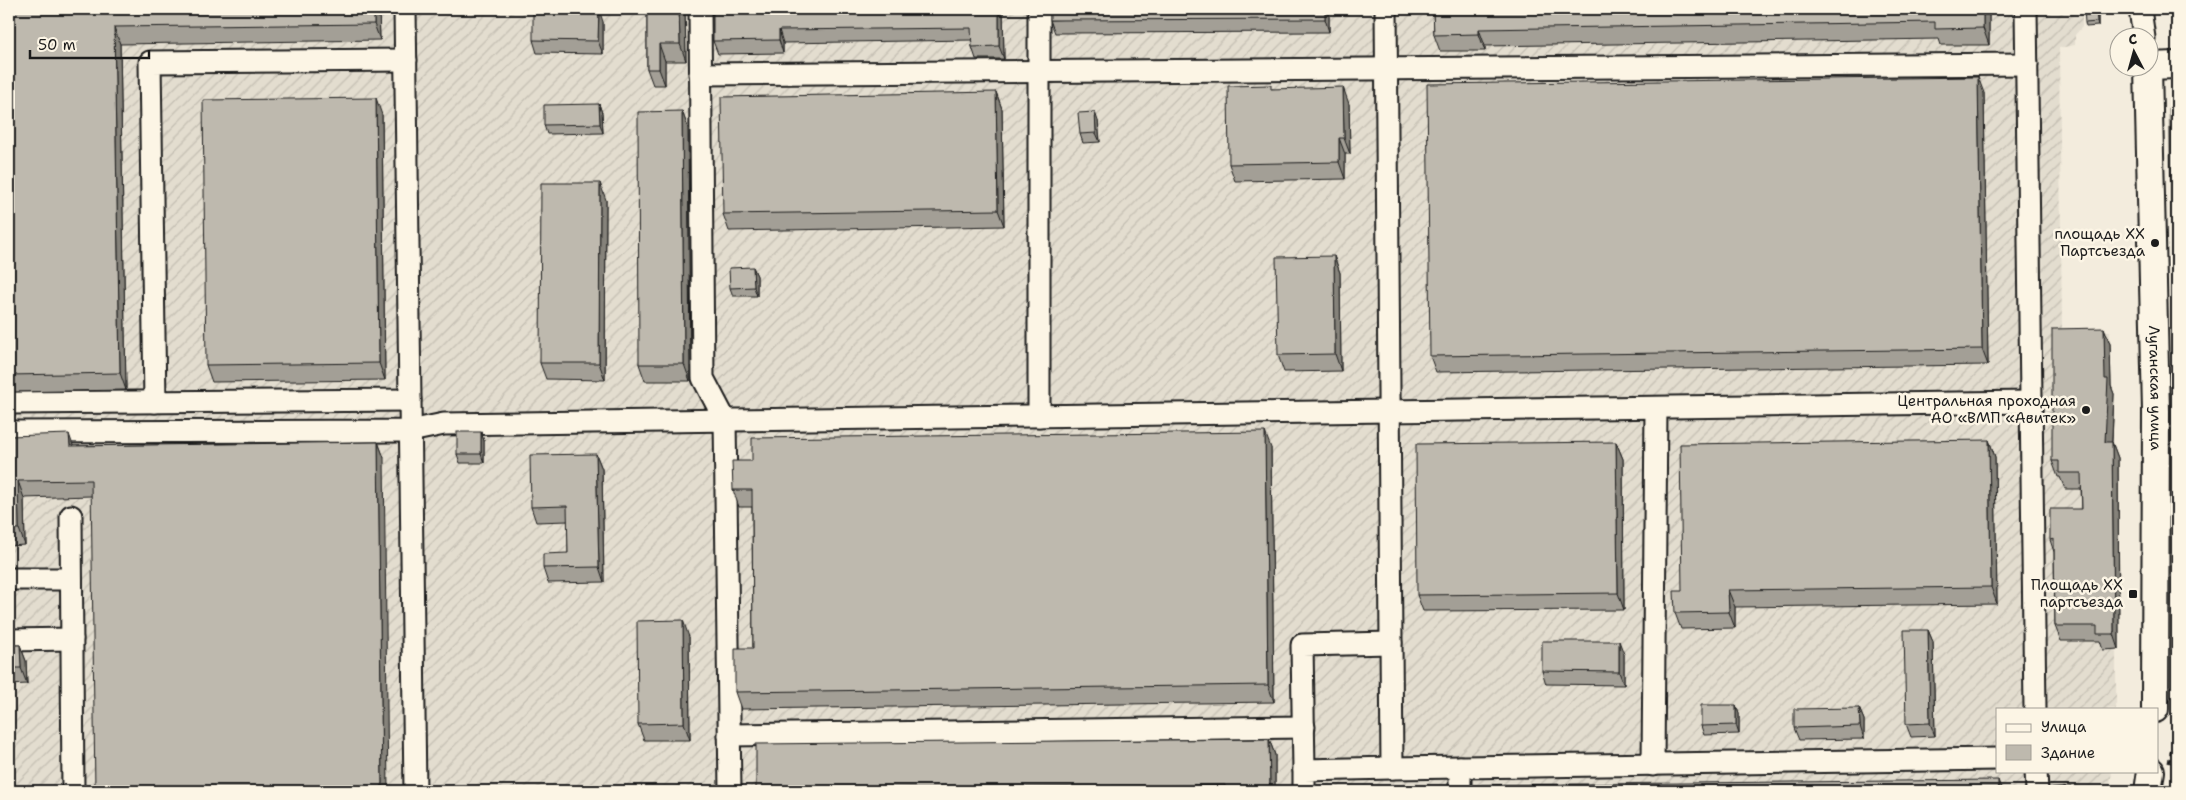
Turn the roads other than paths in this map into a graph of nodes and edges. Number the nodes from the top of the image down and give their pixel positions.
1 (405, 9) edge
2 (700, 9) edge
3 (1039, 9) edge
4 (1386, 9) edge
5 (2026, 9) edge
6 (2140, 9) edge
7 (2143, 28) edge
8 (406, 60) junction
9 (2027, 64) junction
10 (2177, 65) edge
11 (2158, 66) edge
12 (1386, 69) junction
13 (1039, 72) junction
14 (700, 74) junction
15 (2149, 78) edge
16 (410, 400) junction
17 (100, 402) junction
18 (155, 402) junction
19 (2031, 402) junction
20 (9, 403) edge
21 (1656, 408) junction
22 (1389, 411) junction
23 (2167, 411) edge
24 (1039, 416) junction
25 (725, 420) junction
26 (410, 431) junction
27 (9, 432) edge
28 (101, 432) junction
29 (71, 516) dead end
30 (72, 579) junction
31 (9, 580) edge
32 (72, 639) junction
33 (9, 640) edge
34 (1391, 644) junction
35 (2036, 708) edge
36 (2155, 708) edge
37 (1304, 727) junction
38 (729, 735) junction
39 (1996, 759) edge
40 (1654, 765) junction
41 (1460, 767) junction
42 (1392, 768) junction
43 (1304, 770) junction
44 (2036, 772) edge
45 (2158, 772) edge
46 (73, 791) edge
47 (415, 791) edge
48 (730, 791) edge
49 (1304, 791) edge
50 (1460, 791) edge
51 (2036, 791) edge
52 (2148, 791) edge

1 - 8 street
2 - 14 street
3 - 13 street
4 - 12 street
5 - 9 street
6 - 7 street
8 - 16 street
8 - 18 street
9 - 12 street
9 - 19 street
10 - 11 main road
12 - 13 street
12 - 22 street
13 - 14 street
13 - 24 street
14 - 25 street
15 - 23 main road, Луганская улица
16 - 18 street
16 - 26 street
17 - 18 street
17 - 20 street
17 - 28 street
19 - 21 street
19 - 35 street
21 - 22 street
21 - 40 street
22 - 24 street
22 - 34 street
23 - 36 main road, Луганская улица
24 - 25 street
25 - 26 street
25 - 38 street
26 - 28 street
26 - 47 street
27 - 28 street
29 - 30 street
30 - 31 street
30 - 32 street
32 - 33 street
32 - 46 street
34 - 37 street
34 - 42 street
37 - 38 street
37 - 43 street
38 - 48 street
39 - 40 street
40 - 41 street
41 - 42 street
41 - 50 street
42 - 43 street
43 - 49 street
44 - 51 street
45 - 52 main road

